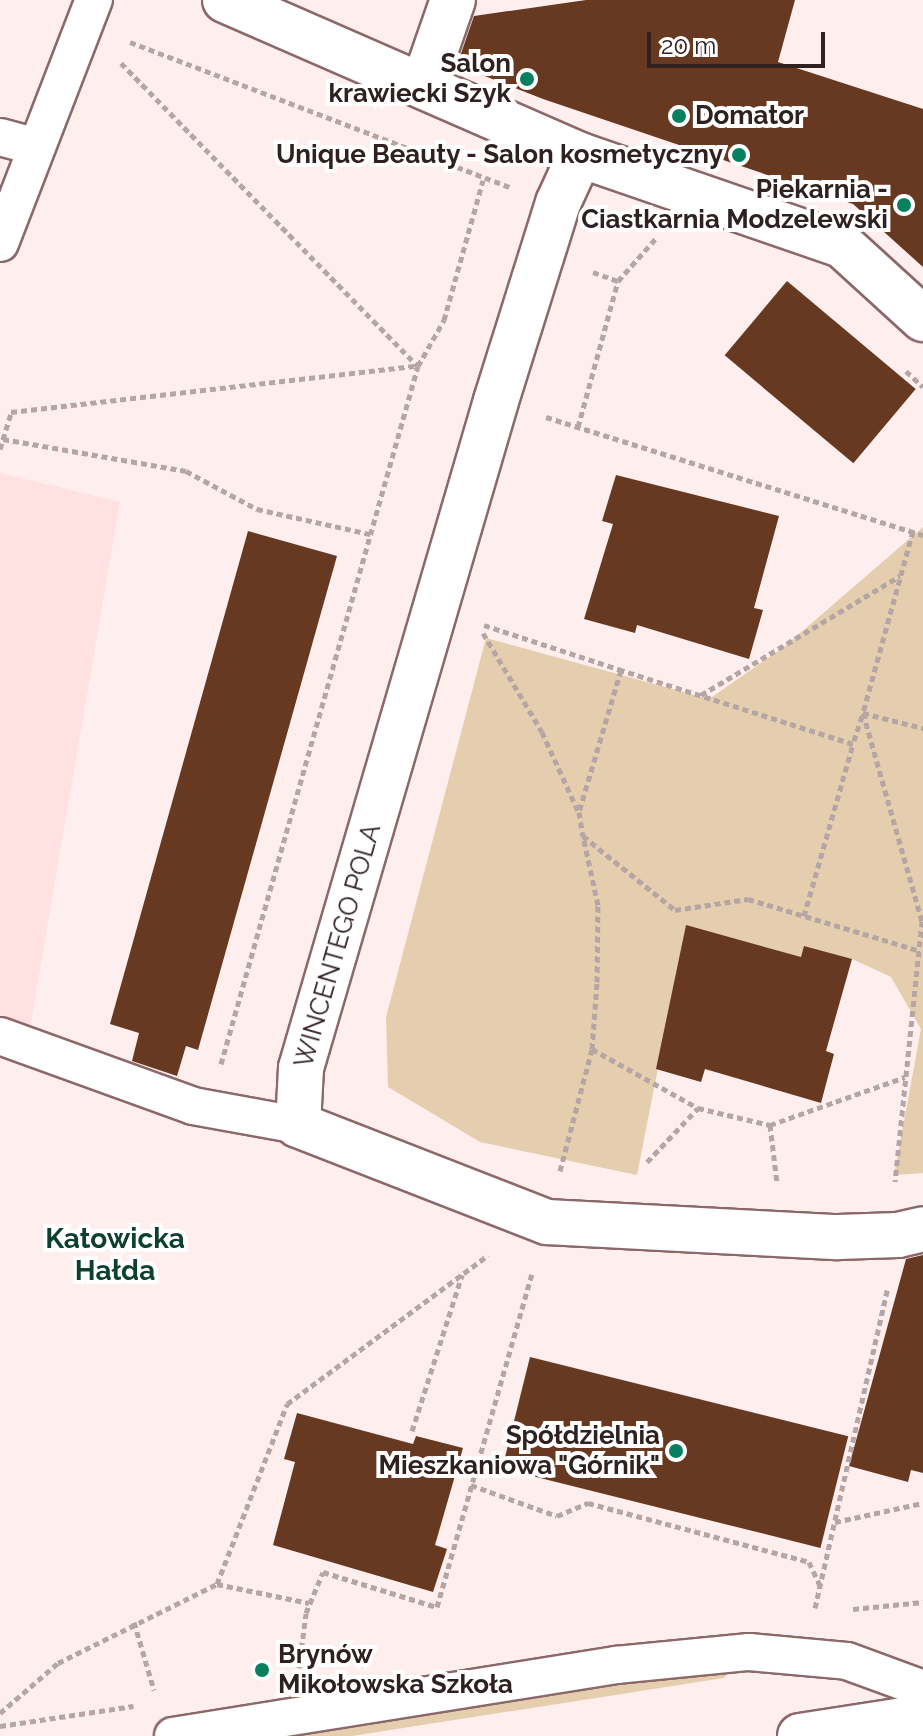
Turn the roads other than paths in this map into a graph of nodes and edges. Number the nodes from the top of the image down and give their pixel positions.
1 (225, 0) edge
2 (453, 0) edge
3 (89, 12) edge
4 (423, 86) junction
5 (0, 137) edge
6 (37, 147) junction
7 (580, 155) junction
8 (0, 243) edge
9 (923, 319) edge
10 (0, 1036) edge
11 (298, 1125) junction
12 (910, 1232) edge
13 (923, 1689) edge
14 (923, 1717) edge
15 (173, 1736) edge
16 (800, 1736) edge

1 - 4 street
2 - 4 street
3 - 6 lane
4 - 7 street
5 - 6 lane
6 - 8 lane
7 - 9 street
7 - 11 street, WINCENTEGO POLA
10 - 11 lane
11 - 12 street
13 - 15 lane
14 - 16 street

